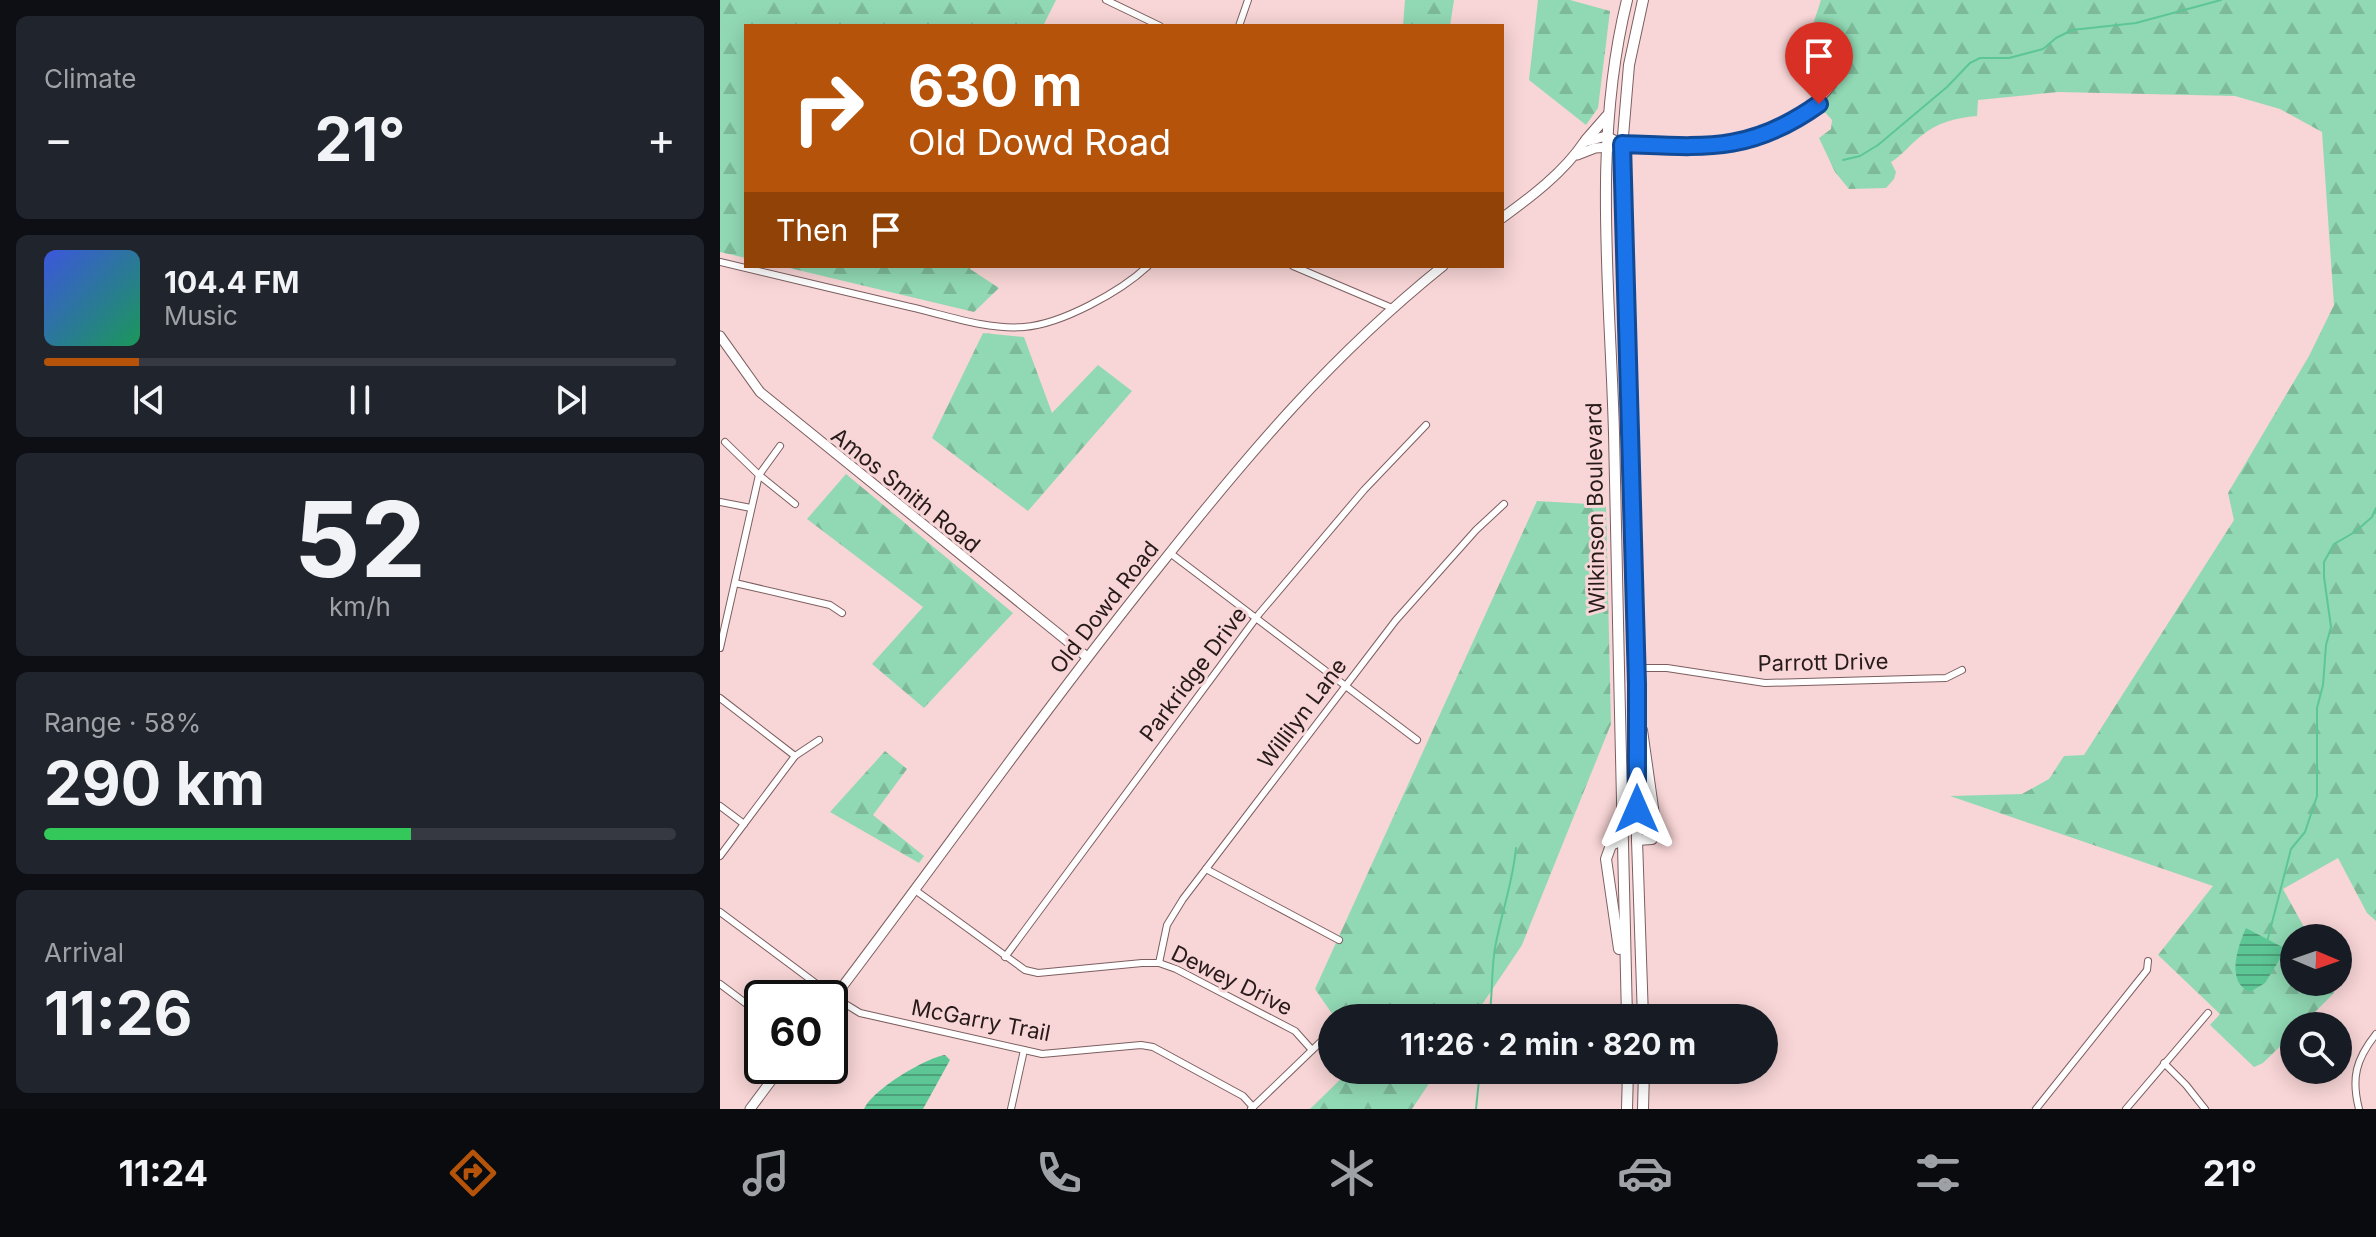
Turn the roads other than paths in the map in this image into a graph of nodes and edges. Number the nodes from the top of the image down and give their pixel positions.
1 (1106, 0) edge
2 (1248, 0) edge
3 (1627, 0) edge
4 (1643, 0) edge
5 (1156, 24) edge
6 (1240, 24) edge
7 (1833, 85) dead end
8 (1607, 116) junction
9 (1606, 136) junction
10 (1586, 140) junction
11 (1622, 144) junction
12 (1605, 149) junction
13 (1574, 157) junction
14 (1504, 216) edge
15 (720, 262) edge
16 (744, 268) edge
17 (746, 268) edge
18 (1145, 268) edge
19 (1298, 268) edge
20 (1441, 268) edge
21 (1392, 308) junction
22 (720, 336) edge
23 (1426, 425) dead end
24 (725, 442) dead end
25 (780, 446) dead end
26 (759, 475) junction
27 (720, 502) edge
28 (795, 504) dead end
29 (1504, 504) dead end
30 (751, 508) junction
31 (1170, 553) junction
32 (735, 583) junction
33 (842, 613) dead end
34 (1256, 619) junction
35 (720, 648) edge
36 (1087, 657) junction
37 (1636, 668) junction
38 (1962, 670) dead end
39 (1637, 684) junction
40 (1345, 685) junction
41 (720, 698) edge
42 (819, 740) dead end
43 (1417, 740) dead end
44 (795, 756) junction
45 (720, 806) edge
46 (744, 824) junction
47 (1622, 840) junction
48 (1637, 840) junction
49 (720, 856) edge
50 (1206, 869) junction
51 (915, 890) junction
52 (720, 912) edge
53 (1339, 940) dead end
54 (1005, 957) junction
55 (2148, 961) dead end
56 (1159, 963) junction
57 (807, 980) edge
58 (847, 980) edge
59 (720, 984) edge
60 (1626, 998) junction
61 (744, 1002) edge
62 (1626, 1004) edge
63 (1643, 1004) edge
64 (848, 1007) edge
65 (2208, 1013) dead end
66 (2376, 1034) edge
67 (1318, 1044) edge
68 (1024, 1050) junction
69 (1312, 1050) junction
70 (2164, 1063) junction
71 (769, 1084) edge
72 (1628, 1084) edge
73 (1644, 1084) edge
74 (1252, 1108) edge
75 (750, 1109) edge
76 (1011, 1109) edge
77 (1627, 1109) edge
78 (1643, 1109) edge
79 (2036, 1109) edge
80 (2126, 1109) edge
81 (2205, 1109) edge
82 (2359, 1109) edge

1 - 5 street
2 - 6 street
3 - 8 main road, Wilkinson Boulevard
4 - 11 main road, Wilkinson Boulevard
7 - 11 street
8 - 9 main road, Wilkinson Boulevard
8 - 10 main road
9 - 10 street
9 - 11 street
9 - 12 main road, Wilkinson Boulevard
10 - 13 street
11 - 12 street
11 - 37 main road, Wilkinson Boulevard
12 - 13 street
12 - 47 main road, Wilkinson Boulevard
13 - 14 street
15 - 16 street
17 - 18 street
19 - 21 street
20 - 21 street, Old Dowd Road
21 - 31 street, Old Dowd Road
22 - 36 street, Amos Smith Road
23 - 34 street, Parkridge Drive
24 - 26 street
25 - 26 street
26 - 28 street
26 - 30 street
27 - 30 street
29 - 40 street, Willilyn Lane
30 - 32 street
31 - 34 street
31 - 36 street, Old Dowd Road
32 - 33 street
32 - 35 street
34 - 40 street
34 - 54 street, Parkridge Drive
36 - 51 street, Old Dowd Road
37 - 38 street, Parrott Drive
37 - 39 main road, Wilkinson Boulevard
39 - 48 main road, Wilkinson Boulevard
39 - 48 main road
40 - 43 street
40 - 50 street, Willilyn Lane
41 - 44 street
42 - 44 street
44 - 46 street
45 - 46 street
46 - 49 street
47 - 48 street
47 - 60 main road, Wilkinson Boulevard
47 - 60 main road
48 - 63 main road, Wilkinson Boulevard
50 - 53 street
50 - 56 street, Willilyn Lane
51 - 54 street, Dewey Drive
51 - 58 street, Old Dowd Road
52 - 57 street, McGarry Trail
54 - 56 street, Dewey Drive
55 - 79 street
56 - 69 street, Dewey Drive
59 - 61 street
60 - 62 main road, Wilkinson Boulevard
64 - 68 street, McGarry Trail
65 - 70 street
66 - 82 street
67 - 69 street
68 - 74 street, McGarry Trail
68 - 76 street
69 - 74 street
70 - 80 street
70 - 81 street
71 - 75 street
72 - 77 main road
73 - 78 main road

